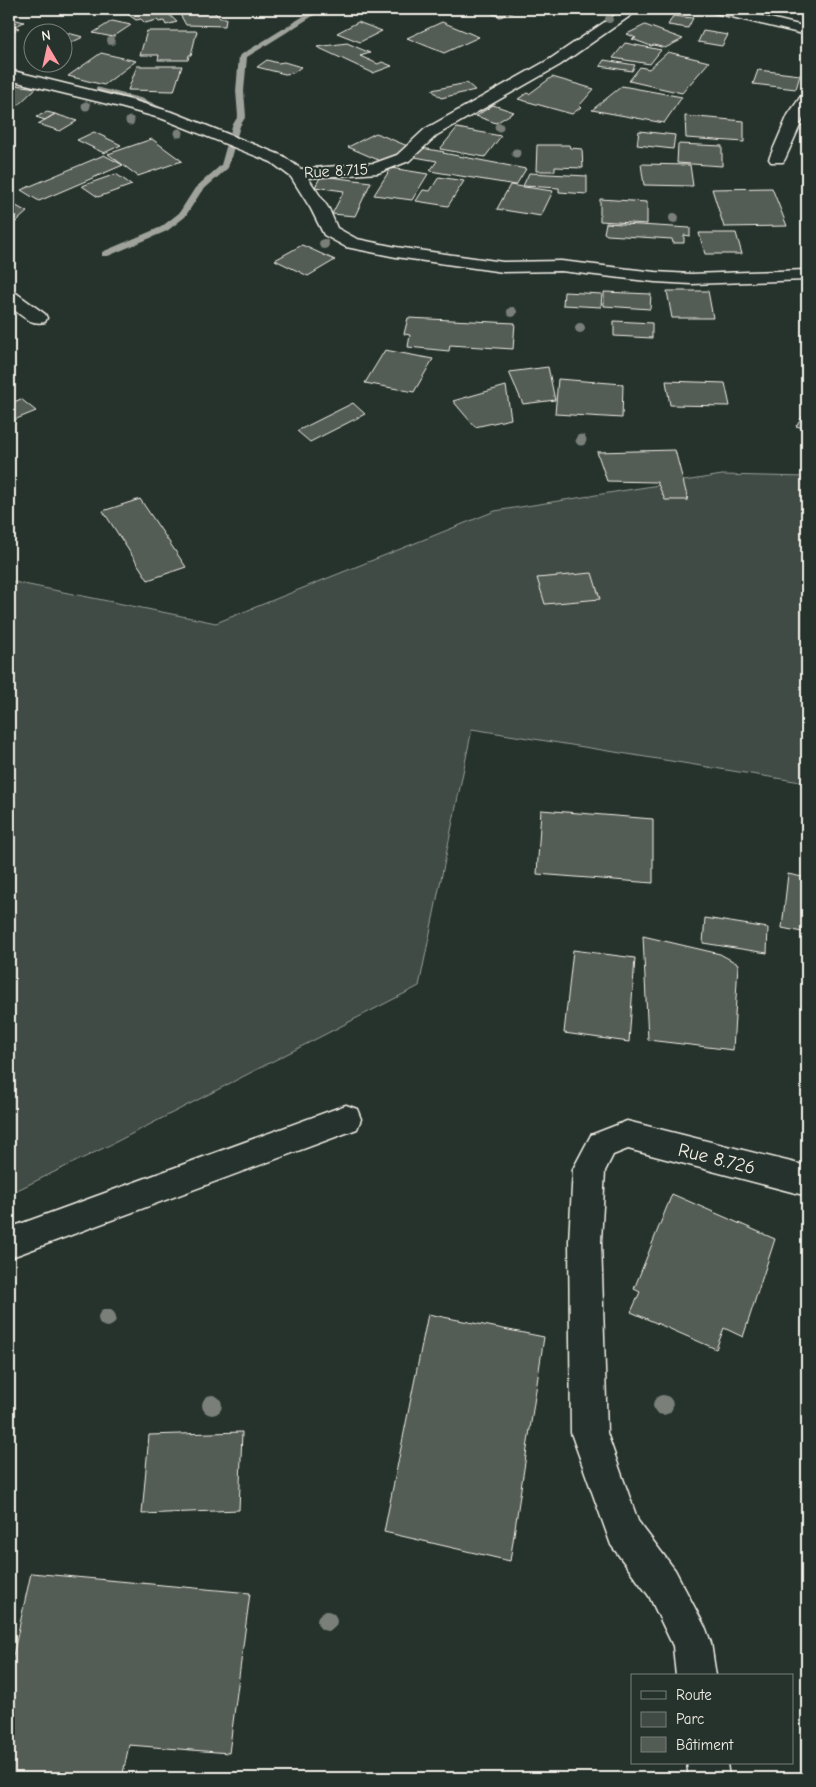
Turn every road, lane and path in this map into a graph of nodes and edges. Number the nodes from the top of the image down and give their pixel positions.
1 (633, 9) edge
2 (716, 9) edge
3 (807, 31) edge
4 (9, 75) edge
5 (807, 99) edge
6 (777, 158) dead end
7 (297, 174) junction
8 (807, 275) edge
9 (9, 297) edge
10 (38, 318) dead end
11 (346, 1119) dead end
12 (807, 1180) edge
13 (9, 1243) edge
14 (696, 1674) edge
15 (707, 1764) edge
16 (709, 1778) edge

1 - 7 street, Rue 8.715
2 - 3 street
4 - 7 street, Rue 8.715
5 - 6 street
7 - 8 street
9 - 10 street
11 - 13 street
12 - 14 street, Rue 8.726
15 - 16 street

